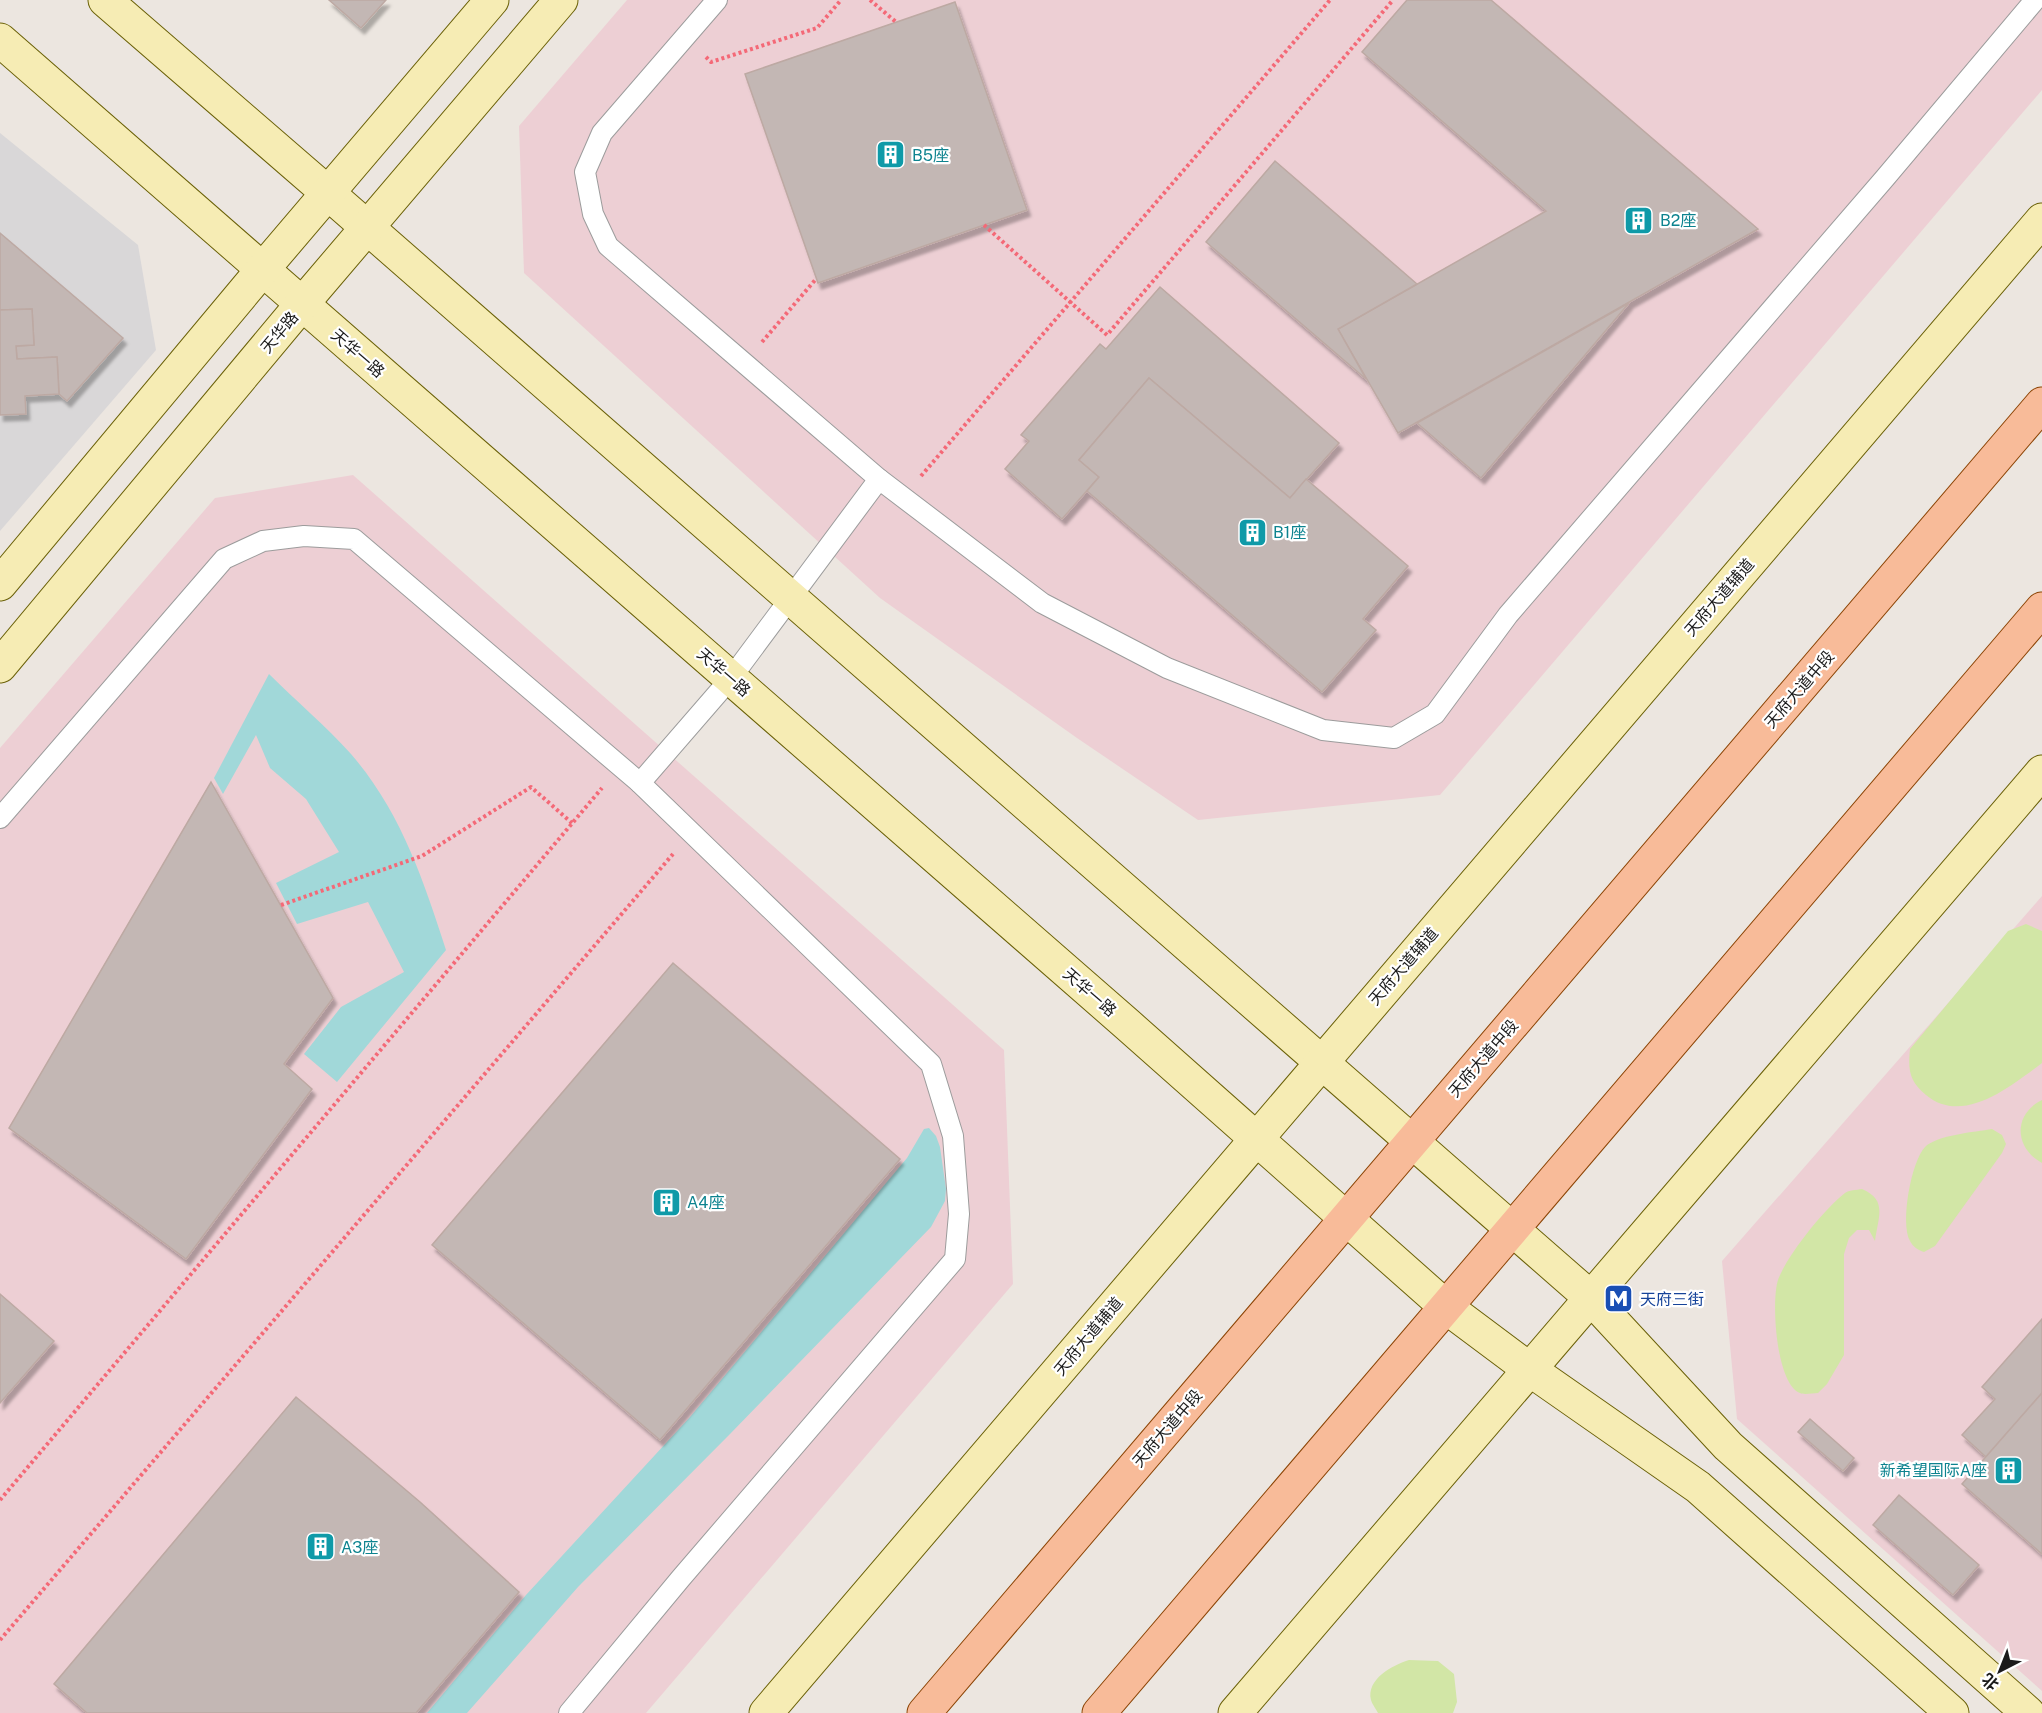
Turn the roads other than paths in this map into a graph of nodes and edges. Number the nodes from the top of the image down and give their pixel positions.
1 (105, 0) edge
2 (492, 0) edge
3 (561, 0) edge
4 (717, 0) edge
5 (2035, 0) edge
6 (0, 40) edge
7 (329, 194) junction
8 (2042, 220) edge
9 (368, 229) junction
10 (262, 269) junction
11 (302, 304) junction
12 (2042, 404) edge
13 (879, 479) junction
14 (0, 584) edge
15 (790, 597) junction
16 (2042, 609) edge
17 (0, 666) edge
18 (731, 678) junction
19 (2042, 772) edge
20 (640, 783) junction
21 (0, 818) edge
22 (1322, 1061) junction
23 (1256, 1139) junction
24 (1412, 1140) junction
25 (1347, 1218) junction
26 (1513, 1228) junction
27 (1591, 1298) junction
28 (1446, 1307) junction
29 (1529, 1369) junction
30 (569, 1713) edge
31 (766, 1713) edge
32 (924, 1713) edge
33 (1099, 1713) edge
34 (1235, 1713) edge
35 (1952, 1713) edge
36 (2028, 1713) edge

1 - 7 street
2 - 7 street
3 - 9 street, 天华路
4 - 13 lane
5 - 13 lane
6 - 10 street, 天华一路
7 - 9 street
7 - 10 street
8 - 22 street, 天府大道辅道
9 - 11 street, 天华路
9 - 15 street
10 - 11 street, 天华一路
10 - 14 street
11 - 17 street, 天华路
11 - 18 street, 天华一路
12 - 24 main road, 天府大道中段
13 - 15 lane
15 - 18 lane
15 - 22 street
16 - 26 main road
18 - 20 lane
18 - 23 street, 天华一路
19 - 27 street
20 - 21 lane
20 - 30 lane
22 - 23 street, 天府大道辅道
22 - 24 street
23 - 25 street, 天华一路
23 - 31 street, 天府大道辅道
24 - 25 main road, 天府大道中段
24 - 26 street
25 - 28 street, 天华一路
25 - 32 main road, 天府大道中段
26 - 27 street
26 - 28 main road
27 - 29 street
27 - 36 street
28 - 29 street
28 - 33 main road
29 - 34 street
29 - 35 street

